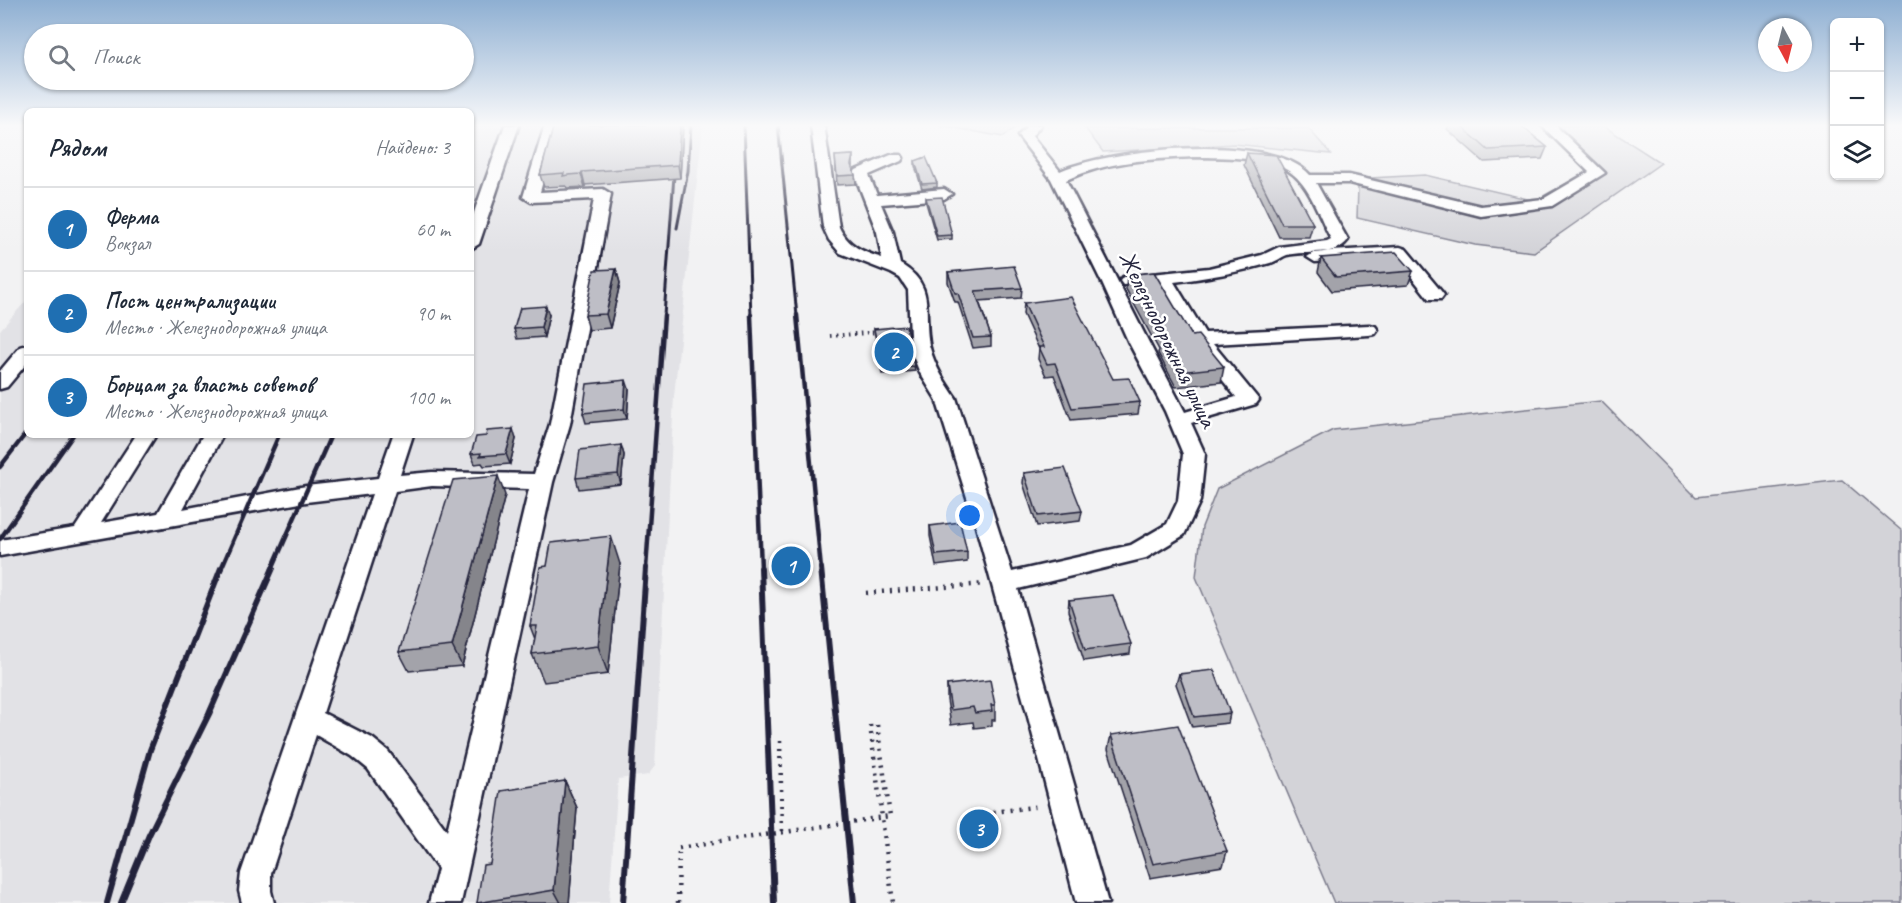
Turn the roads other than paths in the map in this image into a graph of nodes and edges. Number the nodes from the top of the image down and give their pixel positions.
1 (497, 167) edge
2 (539, 167) edge
3 (823, 167) edge
4 (875, 167) edge
5 (1049, 167) edge
6 (1083, 167) edge
7 (1293, 167) edge
8 (1592, 167) edge
9 (1058, 178) junction
10 (1306, 179) junction
11 (944, 194) dead end
12 (871, 200) junction
13 (474, 235) edge
14 (1268, 259) junction
15 (893, 268) junction
16 (1164, 279) junction
17 (1112, 283) junction
18 (1435, 295) dead end
19 (1369, 330) dead end
20 (1199, 339) junction
21 (24, 355) edge
22 (0, 383) edge
23 (1179, 420) junction
24 (144, 438) edge
25 (211, 438) edge
26 (402, 438) edge
27 (542, 482) junction
28 (385, 484) junction
29 (165, 520) junction
30 (82, 536) junction
31 (0, 548) edge
32 (1005, 583) junction
33 (307, 717) junction
34 (453, 865) junction
35 (258, 903) edge
36 (446, 903) edge
37 (1092, 903) edge

1 - 13 street
2 - 27 street
3 - 15 street
4 - 12 street
5 - 9 street, Железнодорожная улица
6 - 9 street
7 - 10 street
8 - 10 street
9 - 17 street, Железнодорожная улица
10 - 14 street
11 - 12 street
12 - 15 street
14 - 16 street
14 - 18 street
15 - 32 street
16 - 17 street
16 - 20 street
17 - 23 street, Железнодорожная улица
19 - 20 street
20 - 23 street
21 - 22 street
23 - 32 street, Железнодорожная улица
24 - 30 street
25 - 29 street
26 - 28 street
27 - 28 street
27 - 34 street
28 - 29 street
28 - 33 street
29 - 30 street
30 - 31 street
32 - 37 street
33 - 34 street
33 - 35 street
34 - 36 street

